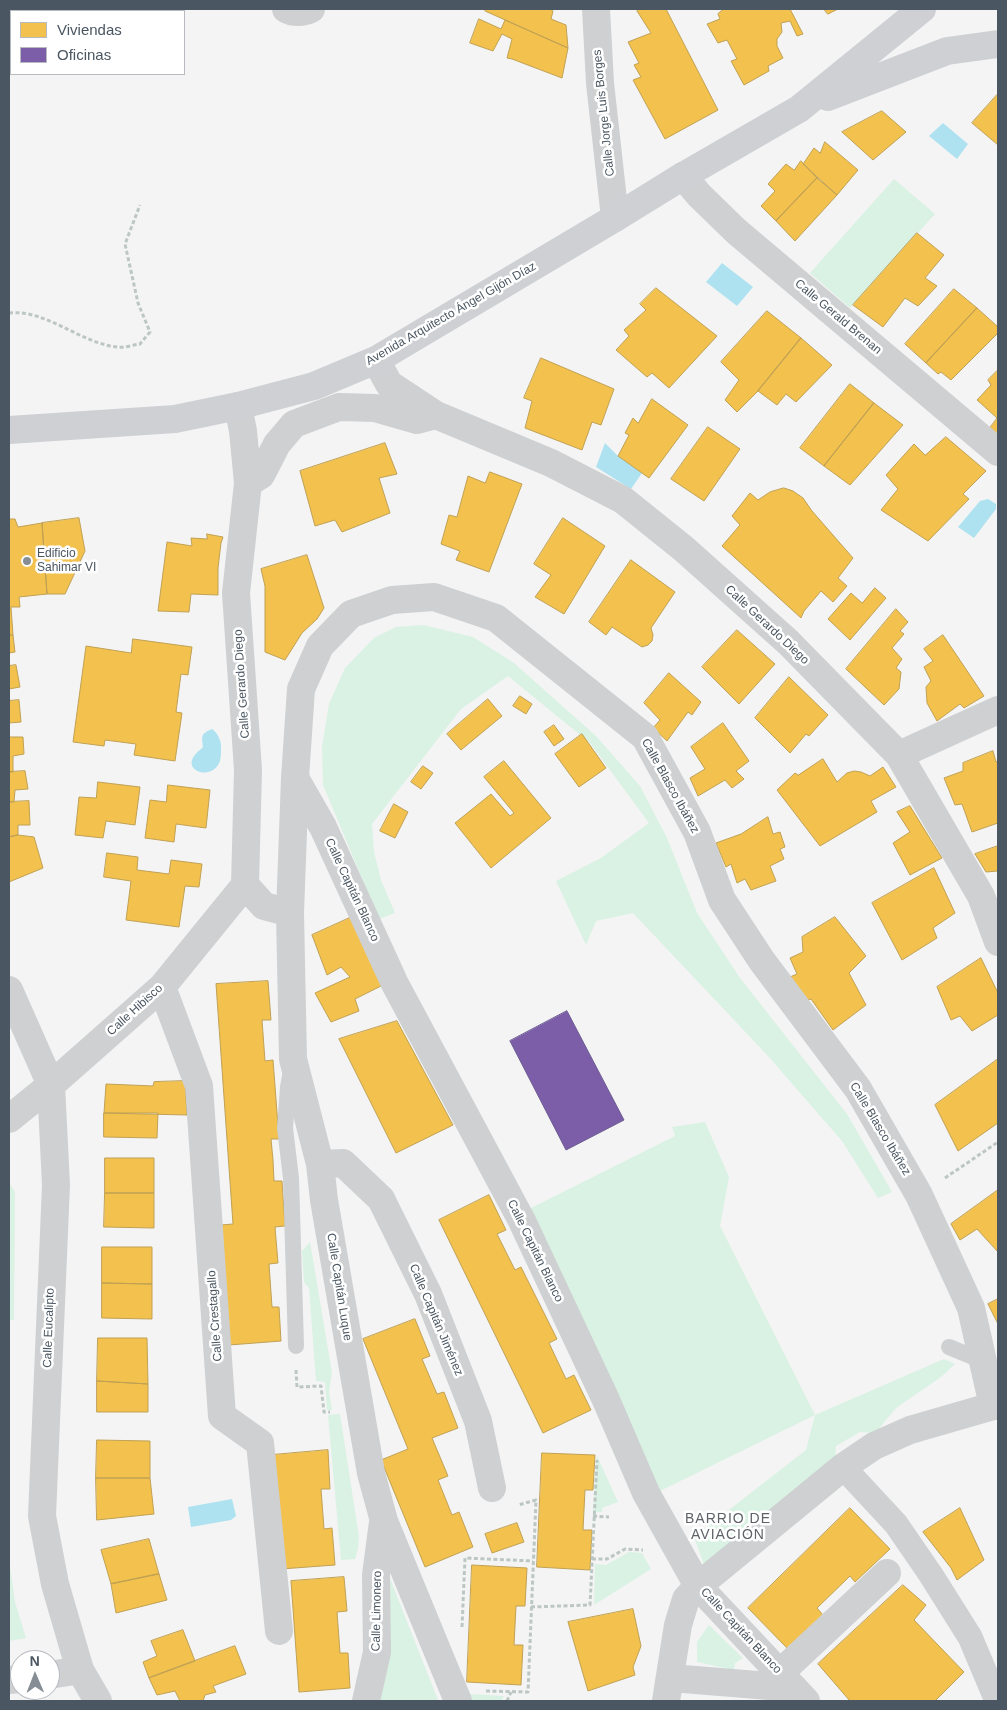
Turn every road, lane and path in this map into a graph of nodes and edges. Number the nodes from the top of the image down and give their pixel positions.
1 (286, 9) edge
2 (311, 9) edge
3 (596, 9) edge
4 (922, 9) edge
5 (998, 44) edge
6 (799, 109) junction
7 (683, 176) junction
8 (140, 206) dead end
9 (616, 218) junction
10 (9, 313) edge
11 (376, 360) junction
12 (238, 406) junction
13 (436, 415) junction
14 (9, 430) edge
15 (998, 452) edge
16 (248, 483) junction
17 (998, 710) edge
18 (899, 755) junction
19 (295, 778) junction
20 (245, 885) junction
21 (290, 913) junction
22 (998, 942) edge
23 (162, 987) junction
24 (9, 990) edge
25 (293, 1059) junction
26 (51, 1085) junction
27 (9, 1119) edge
28 (998, 1142) edge
29 (320, 1164) junction
30 (919, 1195) junction
31 (296, 1346) joint
32 (949, 1347) dead end
33 (983, 1361) junction
34 (996, 1406) edge
35 (324, 1412) dead end
36 (597, 1452) dead end
37 (843, 1466) junction
38 (492, 1488) dead end
39 (536, 1500) dead end
40 (594, 1516) junction
41 (608, 1517) dead end
42 (384, 1521) junction
43 (592, 1559) junction
44 (607, 1559) dead end
45 (533, 1561) junction
46 (887, 1573) dead end
47 (698, 1586) junction
48 (531, 1607) junction
49 (280, 1631) dead end
50 (462, 1633) dead end
51 (80, 1670) junction
52 (60, 1673) edge
53 (793, 1687) edge
54 (668, 1690) edge
55 (511, 1692) junction
56 (456, 1696) edge
57 (98, 1701) edge
58 (366, 1701) edge
59 (507, 1701) edge
60 (997, 1701) edge

1 - 2 street
3 - 9 street, Calle Jorge Luis Borges
4 - 6 main road, Avenida Arquitecto Ángel Gijón Díaz
5 - 6 main road, Avenida Arquitecto Ángel Gijón Díaz
6 - 7 main road, Avenida Arquitecto Ángel Gijón Díaz
7 - 9 main road, Avenida Arquitecto Ángel Gijón Díaz
7 - 15 street, Calle Gerald Brenan
8 - 10 path
9 - 11 main road, Avenida Arquitecto Ángel Gijón Díaz
11 - 12 main road, Avenida Arquitecto Ángel Gijón Díaz
11 - 13 street, Calle Gerardo Diego
12 - 14 main road, Avenida Arquitecto Ángel Gijón Díaz
12 - 16 street, Calle Gerardo Diego
13 - 16 street
13 - 18 street, Calle Gerardo Diego
16 - 20 street, Calle Gerardo Diego
17 - 18 street
18 - 22 street, Calle Gerardo Diego
19 - 21 street, Calle Blasco Ibáñez
19 - 30 street, Calle Blasco Ibáñez
19 - 47 street, Calle Capitán Blanco
20 - 21 street
20 - 23 street, Calle Hibisco
21 - 25 street, Calle Capitán Luque
23 - 26 street, Calle Hibisco
23 - 49 street, Calle Crestagallo
24 - 26 street, Calle Eucalipto
25 - 29 street, Calle Capitán Luque
25 - 31 lane
26 - 27 street, Calle Hibisco
26 - 51 street, Calle Eucalipto
28 - 30 path
29 - 38 street, Calle Capitán Jiménez
29 - 42 street, Calle Capitán Luque
30 - 33 street, Calle Blasco Ibáñez
31 - 35 path
32 - 33 lane
33 - 34 street, Calle Blasco Ibáñez
34 - 37 street
36 - 40 path
37 - 47 street
37 - 60 street
39 - 45 path
40 - 41 path
40 - 43 path
42 - 56 street, Calle Capitán Luque
42 - 58 street, Calle Limonero
43 - 44 path
43 - 48 path
45 - 48 path
45 - 50 path
46 - 53 street
47 - 53 street, Calle Capitán Blanco
47 - 54 street
48 - 55 path
51 - 52 street
51 - 57 street
53 - 54 street
55 - 56 path
55 - 59 path

